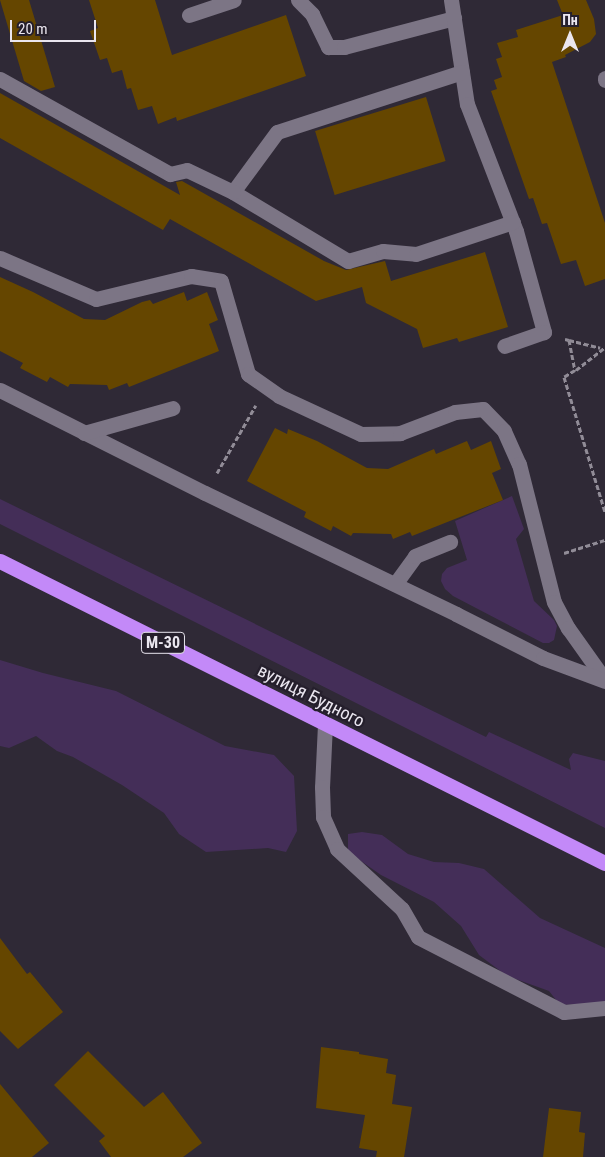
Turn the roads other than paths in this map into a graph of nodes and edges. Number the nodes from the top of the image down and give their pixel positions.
1 (234, 0) edge
2 (298, 0) edge
3 (451, 0) edge
4 (189, 15) dead end
5 (454, 18) junction
6 (462, 72) junction
7 (0, 79) edge
8 (233, 192) junction
9 (513, 222) junction
10 (0, 258) edge
11 (504, 346) dead end
12 (0, 390) edge
13 (173, 408) dead end
14 (84, 433) junction
15 (450, 542) dead end
16 (0, 561) edge
17 (395, 584) junction
18 (605, 680) edge
19 (325, 724) junction
20 (605, 863) edge
21 (605, 1008) edge

1 - 4 lane
2 - 5 lane
3 - 5 lane
5 - 6 lane
6 - 8 lane
6 - 9 lane
7 - 8 lane
8 - 9 lane
9 - 11 lane
10 - 18 lane
12 - 14 lane
13 - 14 lane
14 - 17 lane
15 - 17 lane
16 - 19 highway, вулиця Будного / М-30
17 - 18 lane
19 - 20 highway, вулиця Будного / М-30
19 - 21 lane

